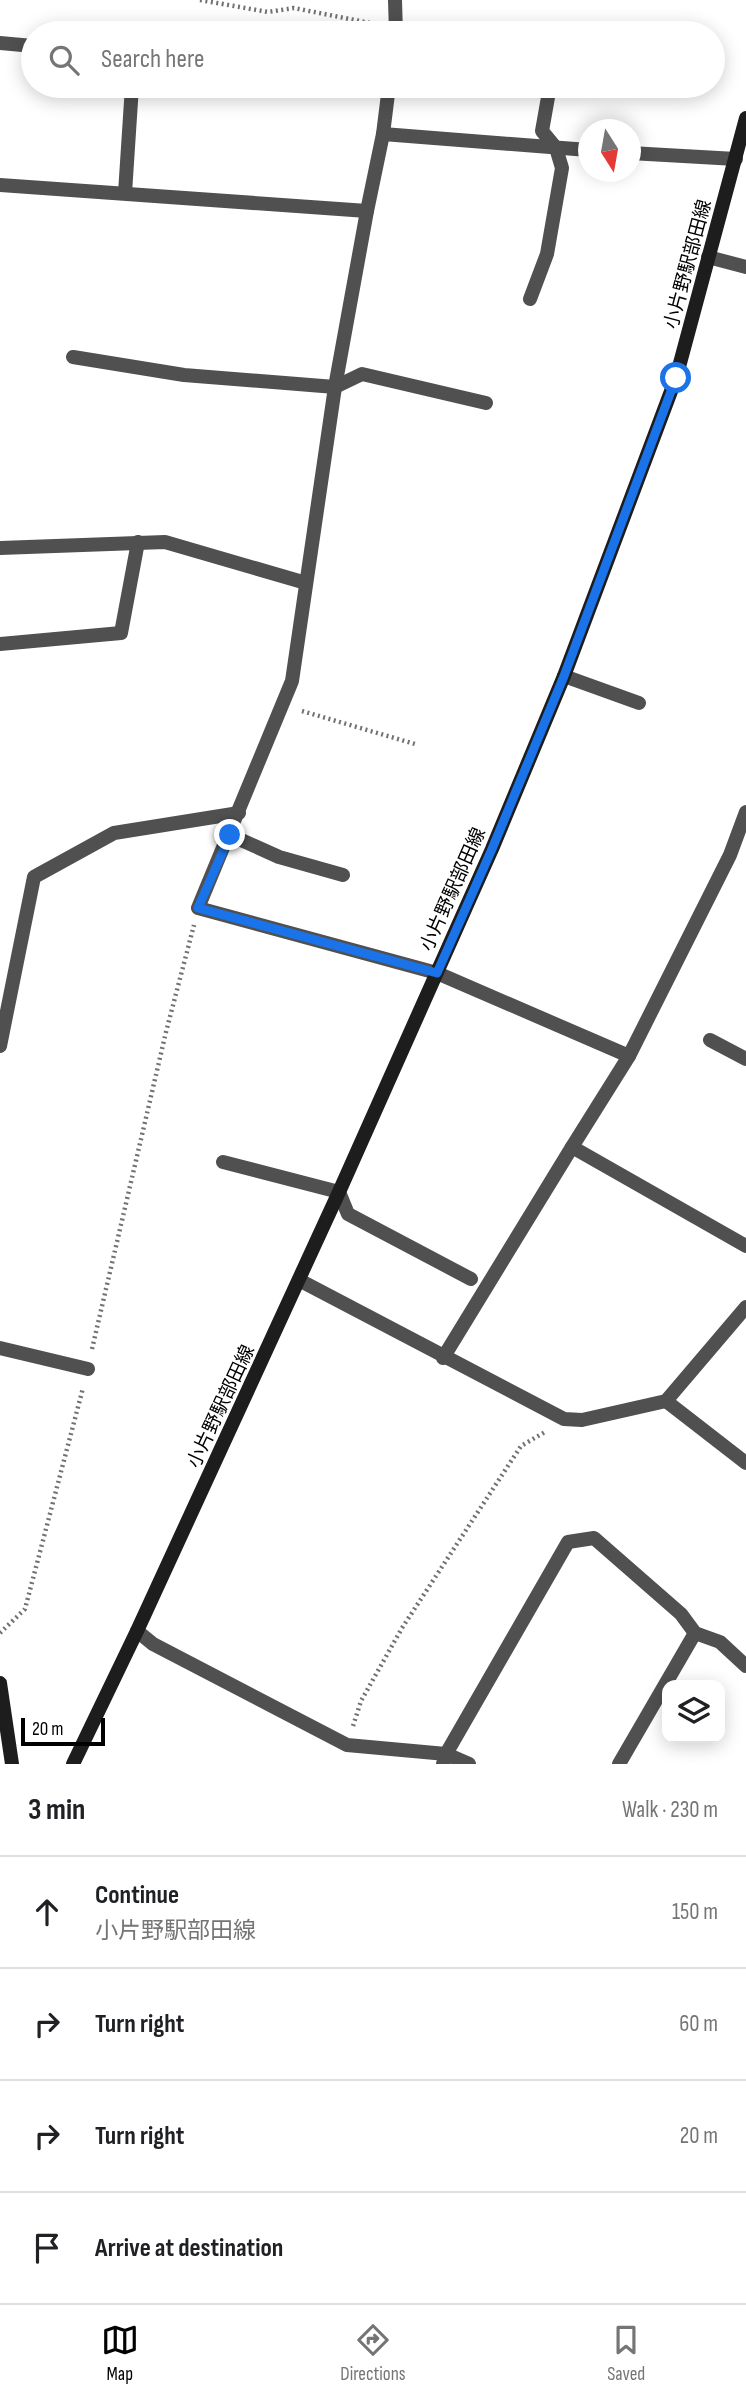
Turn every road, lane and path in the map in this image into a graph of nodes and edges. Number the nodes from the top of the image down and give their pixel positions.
1 (200, 0) edge
2 (395, 0) edge
3 (352, 21) edge
4 (396, 21) edge
5 (0, 43) edge
6 (21, 45) edge
7 (131, 98) edge
8 (388, 98) edge
9 (548, 98) edge
10 (746, 118) edge
11 (383, 134) junction
12 (556, 148) junction
13 (578, 149) edge
14 (641, 153) edge
15 (736, 159) junction
16 (0, 185) edge
17 (125, 193) junction
18 (367, 211) junction
19 (708, 257) junction
20 (746, 267) edge
21 (530, 299) dead end
22 (73, 357) dead end
23 (335, 387) junction
24 (486, 403) dead end
25 (138, 542) junction
26 (0, 548) edge
27 (306, 583) junction
28 (0, 644) edge
29 (564, 676) junction
30 (639, 703) dead end
31 (282, 706) junction
32 (415, 744) dead end
33 (746, 812) edge
34 (239, 813) junction
35 (230, 835) junction
36 (343, 875) dead end
37 (198, 908) junction
38 (437, 973) junction
39 (710, 1040) dead end
40 (0, 1045) edge
41 (629, 1056) junction
42 (746, 1059) edge
43 (572, 1147) junction
44 (223, 1162) dead end
45 (339, 1192) junction
46 (746, 1246) edge
47 (471, 1279) dead end
48 (299, 1280) junction
49 (746, 1307) edge
50 (0, 1348) edge
51 (443, 1358) junction
52 (88, 1369) junction
53 (666, 1401) junction
54 (564, 1419) junction
55 (746, 1463) edge
56 (137, 1631) junction
57 (0, 1633) edge
58 (695, 1633) junction
59 (746, 1666) edge
60 (0, 1684) edge
61 (347, 1745) junction
62 (444, 1759) edge
63 (12, 1764) edge
64 (72, 1764) edge
65 (469, 1764) edge
66 (619, 1764) edge

1 - 3 path
2 - 4 street
5 - 6 street
7 - 17 street
8 - 11 street
9 - 12 street
10 - 15 main road, 小片野駅部田線
11 - 12 street
11 - 18 street
12 - 13 street
12 - 21 street
14 - 15 street
15 - 19 main road, 小片野駅部田線
16 - 17 street
17 - 18 street
18 - 23 street
19 - 20 street
19 - 29 main road, 小片野駅部田線
22 - 23 street
23 - 24 street
23 - 27 street
25 - 26 street
25 - 27 street
25 - 28 street
27 - 31 street
29 - 30 street
29 - 38 main road, 小片野駅部田線
31 - 32 path
31 - 34 street
33 - 41 street
34 - 35 street
34 - 40 street
35 - 36 street
35 - 37 street
37 - 38 street
37 - 52 path
38 - 41 street
38 - 45 main road, 小片野駅部田線
39 - 42 street
41 - 43 street
43 - 46 street
43 - 51 street
44 - 45 street
45 - 47 street
45 - 48 main road, 小片野駅部田線
48 - 51 street
48 - 56 main road, 小片野駅部田線
49 - 53 street
50 - 52 street
51 - 54 street
52 - 57 path
53 - 54 street
53 - 55 street
54 - 61 path
56 - 61 street
56 - 64 main road, 小片野駅部田線
58 - 59 street
58 - 62 street
58 - 66 street
60 - 63 main road
61 - 62 street
62 - 65 street

